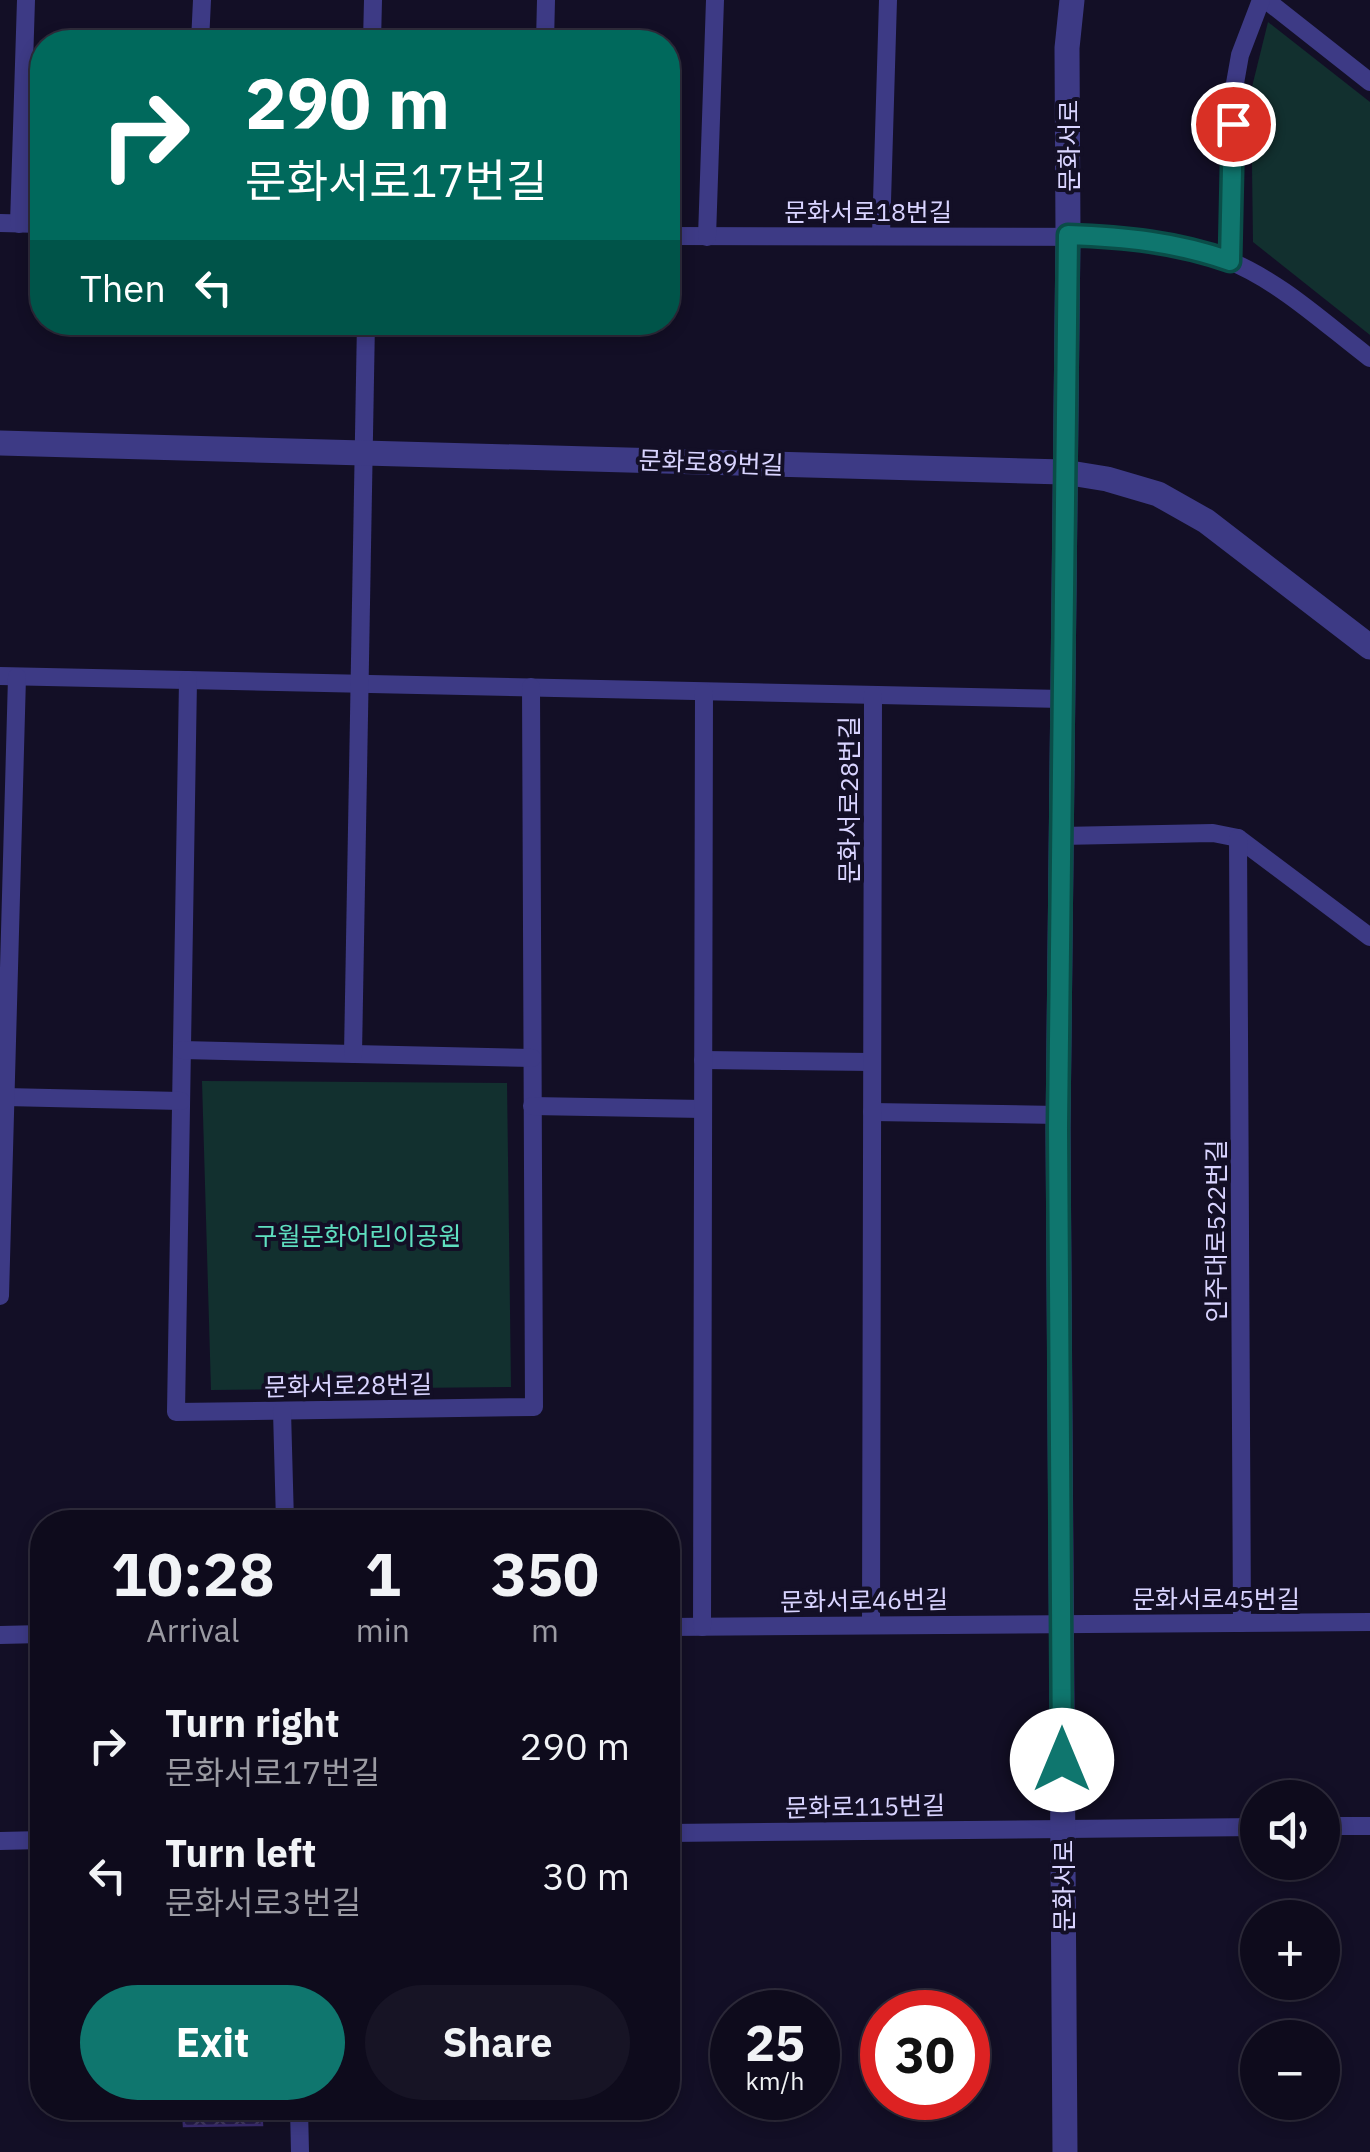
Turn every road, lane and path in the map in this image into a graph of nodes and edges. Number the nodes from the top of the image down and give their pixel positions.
1 (26, 0) edge
2 (202, 0) edge
3 (373, 0) edge
4 (546, 0) edge
5 (715, 0) edge
6 (888, 0) edge
7 (1072, 0) edge
8 (1263, 0) edge
9 (201, 30) edge
10 (372, 30) edge
11 (546, 30) edge
12 (1370, 82) edge
13 (9, 223) edge
14 (1068, 235) junction
15 (680, 236) edge
16 (881, 236) junction
17 (707, 237) junction
18 (1230, 261) junction
19 (366, 335) edge
20 (1370, 358) edge
21 (0, 443) edge
22 (364, 453) junction
23 (1064, 472) junction
24 (1370, 647) edge
25 (8, 676) edge
26 (188, 680) junction
27 (359, 684) junction
28 (531, 688) junction
29 (704, 692) junction
30 (873, 696) junction
31 (1062, 699) junction
32 (1060, 836) junction
33 (1238, 838) junction
34 (1370, 937) edge
35 (3, 1047) edge
36 (182, 1050) junction
37 (353, 1054) junction
38 (532, 1058) junction
39 (703, 1060) junction
40 (872, 1062) junction
41 (6, 1097) junction
42 (181, 1100) junction
43 (532, 1106) junction
44 (703, 1109) junction
45 (872, 1112) junction
46 (1058, 1114) junction
47 (0, 1296) edge
48 (282, 1411) junction
49 (285, 1510) edge
50 (1370, 1622) edge
51 (1242, 1623) junction
52 (1062, 1624) junction
53 (871, 1625) junction
54 (702, 1627) junction
55 (680, 1628) edge
56 (0, 1634) edge
57 (30, 1634) edge
58 (1340, 1826) edge
59 (1370, 1826) edge
60 (1240, 1827) edge
61 (1063, 1829) junction
62 (680, 1834) edge
63 (30, 1840) edge
64 (0, 1841) edge
65 (299, 2120) edge
66 (300, 2152) edge
67 (1065, 2152) edge

1 - 13 lane
2 - 9 lane
3 - 10 lane
4 - 11 lane
5 - 17 lane
6 - 16 lane
7 - 14 street, 문화서로
8 - 12 lane
8 - 18 lane
14 - 16 lane, 문화서로18번길
14 - 18 lane, 문화서로18번길
14 - 23 street, 문화서로
15 - 17 lane, 문화서로18번길
16 - 17 lane, 문화서로18번길
18 - 20 lane, 문화서로18번길
19 - 22 lane
21 - 22 street, 문화로89번길
22 - 23 street, 문화로89번길
22 - 27 lane
23 - 24 street, 문화로89번길
23 - 31 street, 문화서로
25 - 26 lane, 문화서로28번길
25 - 35 lane, 문화서로28번길
26 - 27 lane, 문화서로28번길
26 - 36 lane, 문화서로28번길
27 - 28 lane, 문화서로28번길
27 - 37 lane
28 - 29 lane, 문화서로28번길
28 - 38 lane, 문화서로28번길
29 - 30 lane, 문화서로28번길
29 - 39 lane
30 - 31 lane, 문화서로28번길
30 - 40 lane, 문화서로28번길
31 - 32 street, 문화서로
32 - 33 lane
32 - 46 street, 문화서로
33 - 34 lane
33 - 51 lane, 인주대로522번길
35 - 41 lane, 문화서로28번길
36 - 37 lane
36 - 42 lane, 문화서로28번길
37 - 38 lane
38 - 43 lane, 문화서로28번길
39 - 40 lane
39 - 44 lane
40 - 45 lane, 문화서로28번길
41 - 42 lane
41 - 47 lane, 문화서로28번길
42 - 48 lane, 문화서로28번길
43 - 44 lane
43 - 48 lane, 문화서로28번길
44 - 54 lane
45 - 46 lane
45 - 53 lane, 문화서로28번길
46 - 52 street, 문화서로
48 - 49 lane
50 - 51 lane, 문화서로45번길
51 - 52 lane, 문화서로45번길
52 - 53 lane, 문화서로46번길
52 - 61 street, 문화서로
53 - 54 lane, 문화서로46번길
54 - 55 lane, 문화서로46번길
56 - 57 lane
58 - 59 lane
60 - 61 lane, 문화로115번길
61 - 62 lane, 문화로115번길
61 - 67 street, 문화서로
63 - 64 lane
65 - 66 lane

